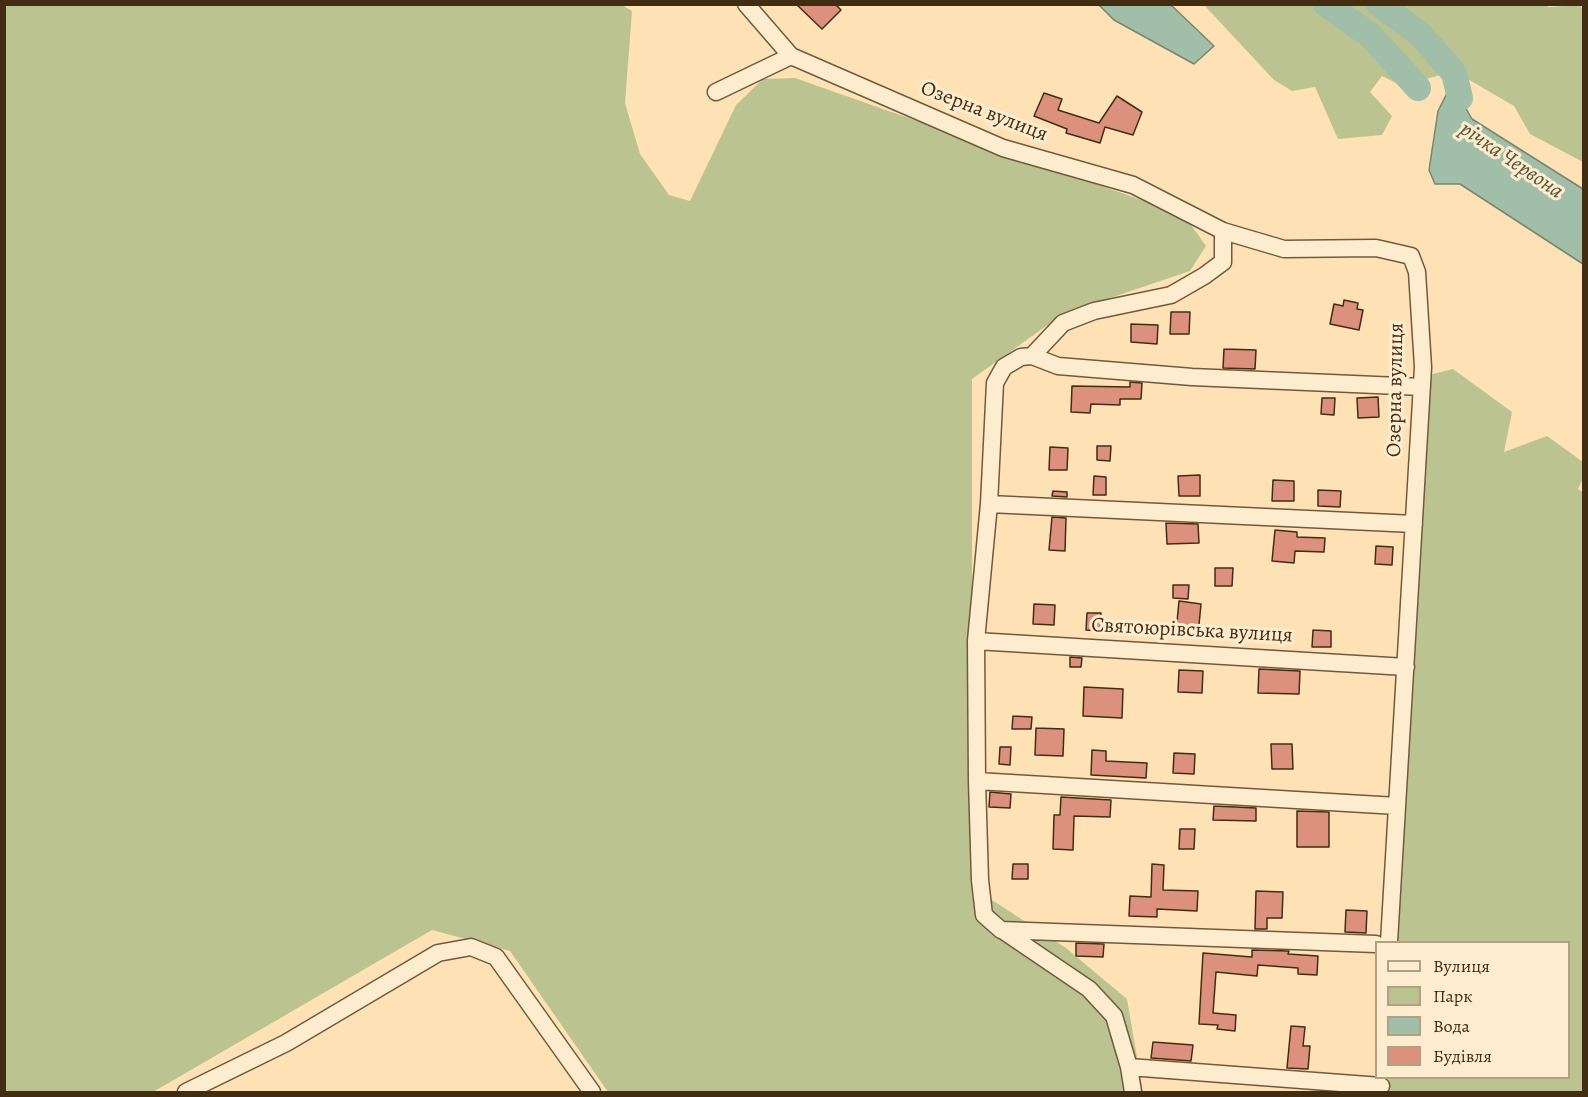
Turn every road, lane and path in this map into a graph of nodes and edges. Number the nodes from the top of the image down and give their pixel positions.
1 (747, 4) edge
2 (791, 56) junction
3 (716, 92) dead end
4 (1223, 231) junction
5 (1032, 356) junction
6 (1422, 387) junction
7 (989, 504) junction
8 (1414, 524) junction
9 (976, 641) junction
10 (1406, 666) junction
11 (978, 781) junction
12 (1397, 806) junction
13 (1002, 930) junction
14 (1389, 941) edge
15 (1375, 944) edge
16 (1129, 1067) junction
17 (1381, 1085) edge
18 (186, 1092) edge
19 (592, 1092) edge
20 (1133, 1092) edge

1 - 2 street
2 - 3 street
2 - 4 street, Озерна вулиця
4 - 5 street
4 - 6 street, Озерна вулиця
5 - 6 street
5 - 7 street
6 - 8 street, Озерна вулиця
7 - 8 street
7 - 9 street
8 - 10 street, Озерна вулиця
9 - 10 street, Святоюрівська вулиця
9 - 11 street
10 - 12 street, Озерна вулиця
11 - 12 street
11 - 13 street
12 - 14 street, Озерна вулиця
13 - 15 street
13 - 16 street
16 - 17 street
16 - 20 street
18 - 19 street

